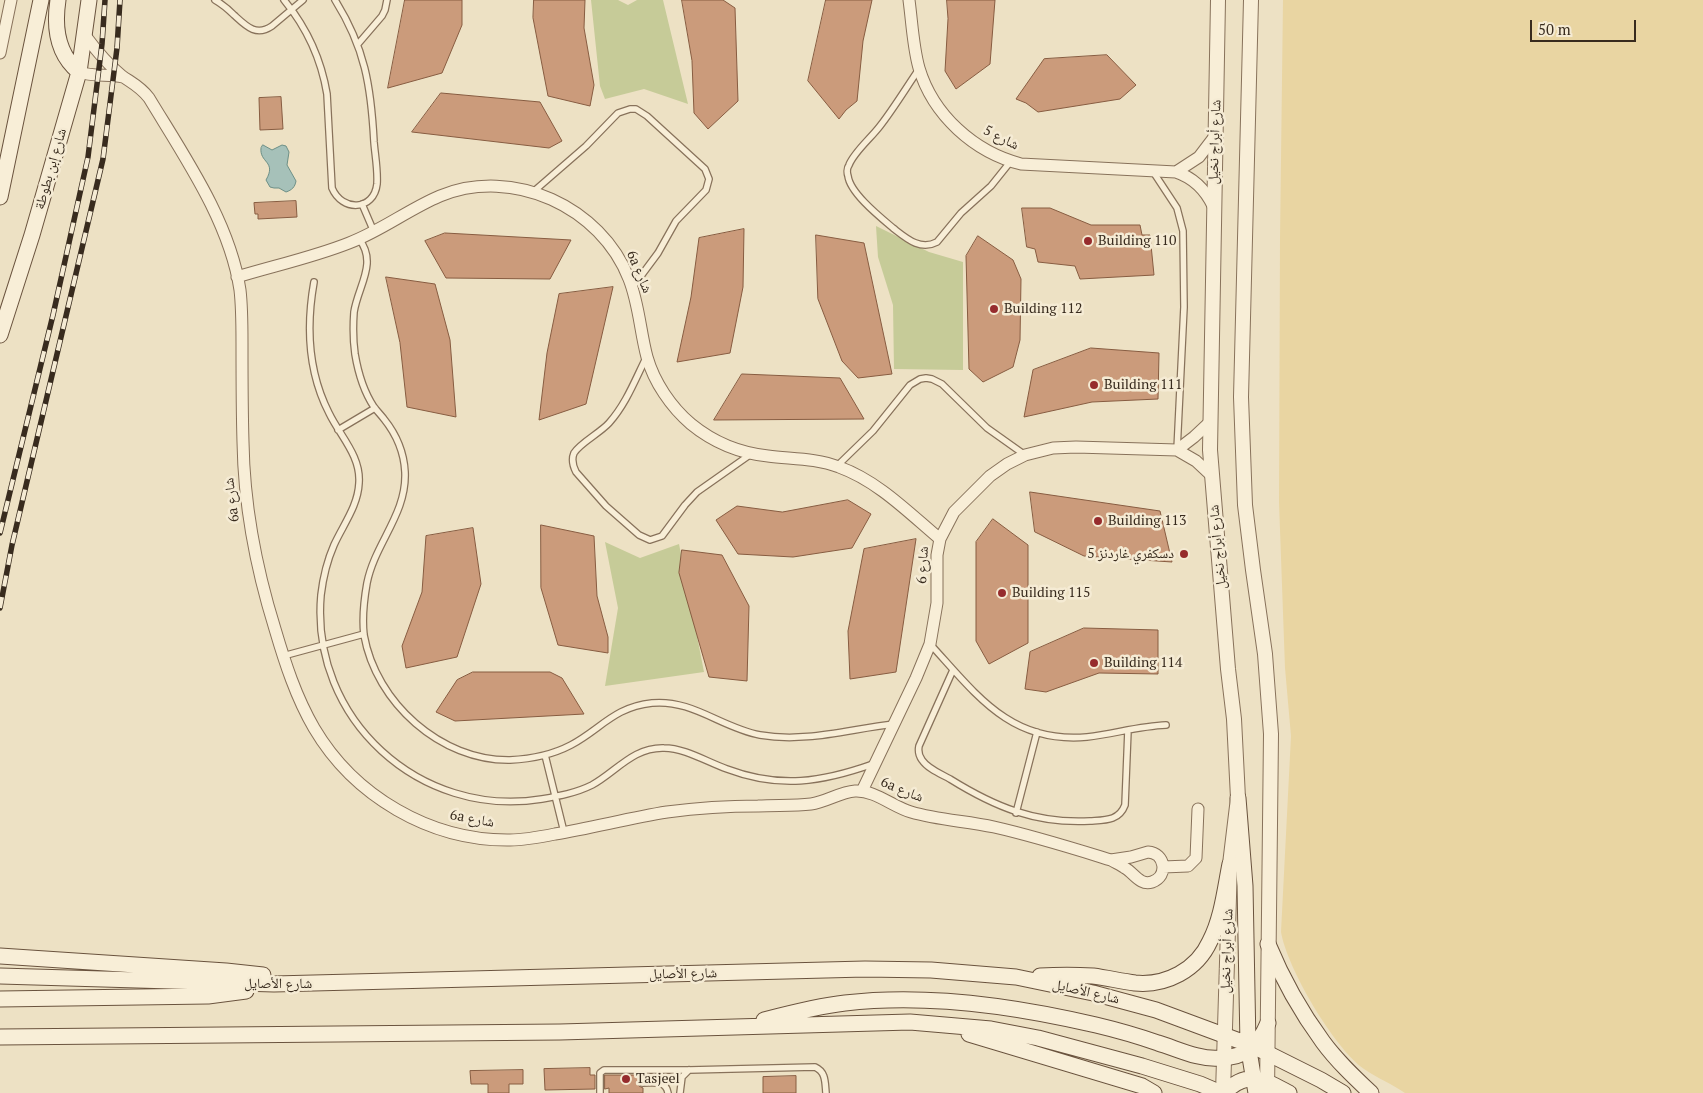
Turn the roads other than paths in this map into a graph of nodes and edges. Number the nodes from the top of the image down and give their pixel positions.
1 (11, 0) edge
2 (41, 0) edge
3 (58, 0) edge
4 (89, 0) edge
5 (215, 0) edge
6 (284, 0) edge
7 (303, 0) edge
8 (335, 0) edge
9 (386, 0) edge
10 (909, 0) edge
11 (1218, 0) edge
12 (1251, 0) edge
13 (0, 3) edge
14 (292, 10) junction
15 (10, 12) junction
16 (84, 34) junction
17 (358, 44) junction
18 (0, 53) edge
19 (919, 68) junction
20 (79, 72) junction
21 (123, 77) junction
22 (1215, 136) junction
23 (1011, 161) junction
24 (1152, 170) junction
25 (1176, 172) junction
26 (533, 192) junction
27 (0, 197) edge
28 (362, 204) junction
29 (1213, 206) junction
30 (374, 232) junction
31 (359, 239) junction
32 (237, 276) junction
33 (314, 282) dead end
34 (632, 288) junction
35 (0, 335) edge
36 (647, 356) junction
37 (375, 408) junction
38 (1210, 422) junction
39 (338, 430) junction
40 (1177, 450) junction
41 (752, 454) junction
42 (1025, 455) junction
43 (836, 466) junction
44 (1212, 476) junction
45 (940, 539) junction
46 (364, 634) junction
47 (930, 644) junction
48 (324, 645) junction
49 (283, 656) junction
50 (953, 670) junction
51 (894, 724) junction
52 (1166, 725) dead end
53 (1128, 730) junction
54 (1037, 732) junction
55 (545, 755) junction
56 (875, 763) junction
57 (862, 791) junction
58 (555, 796) junction
59 (1238, 798) junction
60 (1198, 809) dead end
61 (1016, 813) junction
62 (564, 832) junction
63 (1111, 860) junction
64 (1230, 864) junction
65 (1163, 867) junction
66 (1268, 944) junction
67 (0, 956) edge
68 (0, 976) edge
69 (1016, 976) junction
70 (274, 984) junction
71 (316, 984) junction
72 (0, 999) edge
73 (1268, 1023) junction
74 (936, 1024) junction
75 (731, 1027) junction
76 (1225, 1036) junction
77 (0, 1039) edge
78 (1248, 1049) junction
79 (1268, 1052) junction
80 (1224, 1058) junction
81 (689, 1070) junction
82 (644, 1083) dead end
83 (1248, 1083) edge
84 (608, 1084) dead end
85 (600, 1085) junction
86 (1267, 1088) edge
87 (600, 1093) edge
88 (668, 1093) edge
89 (680, 1093) edge
90 (826, 1093) edge
91 (1154, 1093) edge
92 (1223, 1093) edge
93 (1256, 1093) edge
94 (1289, 1093) edge
95 (1343, 1093) edge
96 (1370, 1093) edge

1 - 15 street
2 - 27 main road
3 - 20 main road
4 - 16 main road, شارع إبن بطوطة
5 - 14 lane
6 - 14 lane
7 - 14 lane
8 - 17 lane
9 - 17 lane
10 - 19 street, شارع 5
11 - 22 street, شارع أبراج نخيل
12 - 66 street
13 - 15 street
14 - 28 lane
15 - 18 street
16 - 20 main road, شارع إبن بطوطة
16 - 21 street, 6a شارع
17 - 28 lane
19 - 23 street, شارع 5
19 - 23 lane
20 - 21 street
20 - 35 main road, شارع إبن بطوطة
21 - 32 street, 6a شارع
22 - 25 street
22 - 29 street, شارع أبراج نخيل
23 - 24 street, شارع 5
24 - 25 street, شارع 5
24 - 40 lane
25 - 29 street, شارع 5
26 - 30 street, 6a شارع
26 - 34 street, 6a شارع
26 - 34 lane
28 - 30 lane
29 - 38 street, شارع أبراج نخيل
30 - 31 street, 6a شارع
31 - 32 street, 6a شارع
31 - 37 lane
32 - 49 street, 6a شارع
33 - 39 lane
34 - 36 street, 6a شارع
36 - 41 street, 6a شارع
36 - 41 lane
37 - 39 lane
37 - 46 lane
38 - 40 street
38 - 44 street, شارع أبراج نخيل
39 - 48 lane
40 - 42 street, شارع 6
40 - 44 street
41 - 43 street, 6a شارع
42 - 43 lane
42 - 45 street, شارع 6
43 - 45 street, 6a شارع
44 - 59 street, شارع أبراج نخيل
45 - 47 street, شارع 6
46 - 48 lane
46 - 55 lane
47 - 50 lane
47 - 51 street, شارع 6
48 - 49 lane
48 - 58 lane
49 - 62 street, 6a شارع
50 - 54 lane
50 - 61 lane
51 - 55 lane
51 - 56 street, شارع 6
52 - 53 lane
53 - 54 lane
53 - 61 lane
54 - 61 lane
55 - 58 lane
56 - 57 street, شارع 6
56 - 58 lane
57 - 62 street, 6a شارع
57 - 63 street, 6a شارع
58 - 62 lane
59 - 64 street, شارع أبراج نخيل
59 - 78 main road
60 - 65 street
63 - 65 street
63 - 65 street
64 - 69 main road
64 - 76 street, شارع أبراج نخيل
66 - 73 street
66 - 96 main road
67 - 71 main road
68 - 70 main road, شارع الأصايل
69 - 71 main road, شارع الأصايل
69 - 76 main road, شارع الأصايل
70 - 71 main road, شارع الأصايل
70 - 72 main road
73 - 78 main road
73 - 79 street
74 - 75 main road
74 - 91 main road
74 - 92 main road
75 - 77 main road
75 - 80 main road
76 - 78 main road
76 - 80 street, شارع أبراج نخيل
78 - 79 main road
78 - 80 main road
78 - 83 main road
79 - 86 street
79 - 95 main road
80 - 92 street, شارع أبراج نخيل
81 - 85 lane
81 - 89 lane
81 - 90 lane
82 - 88 lane
83 - 86 main road
83 - 92 main road
83 - 93 main road
84 - 85 lane
85 - 87 lane
86 - 94 main road

